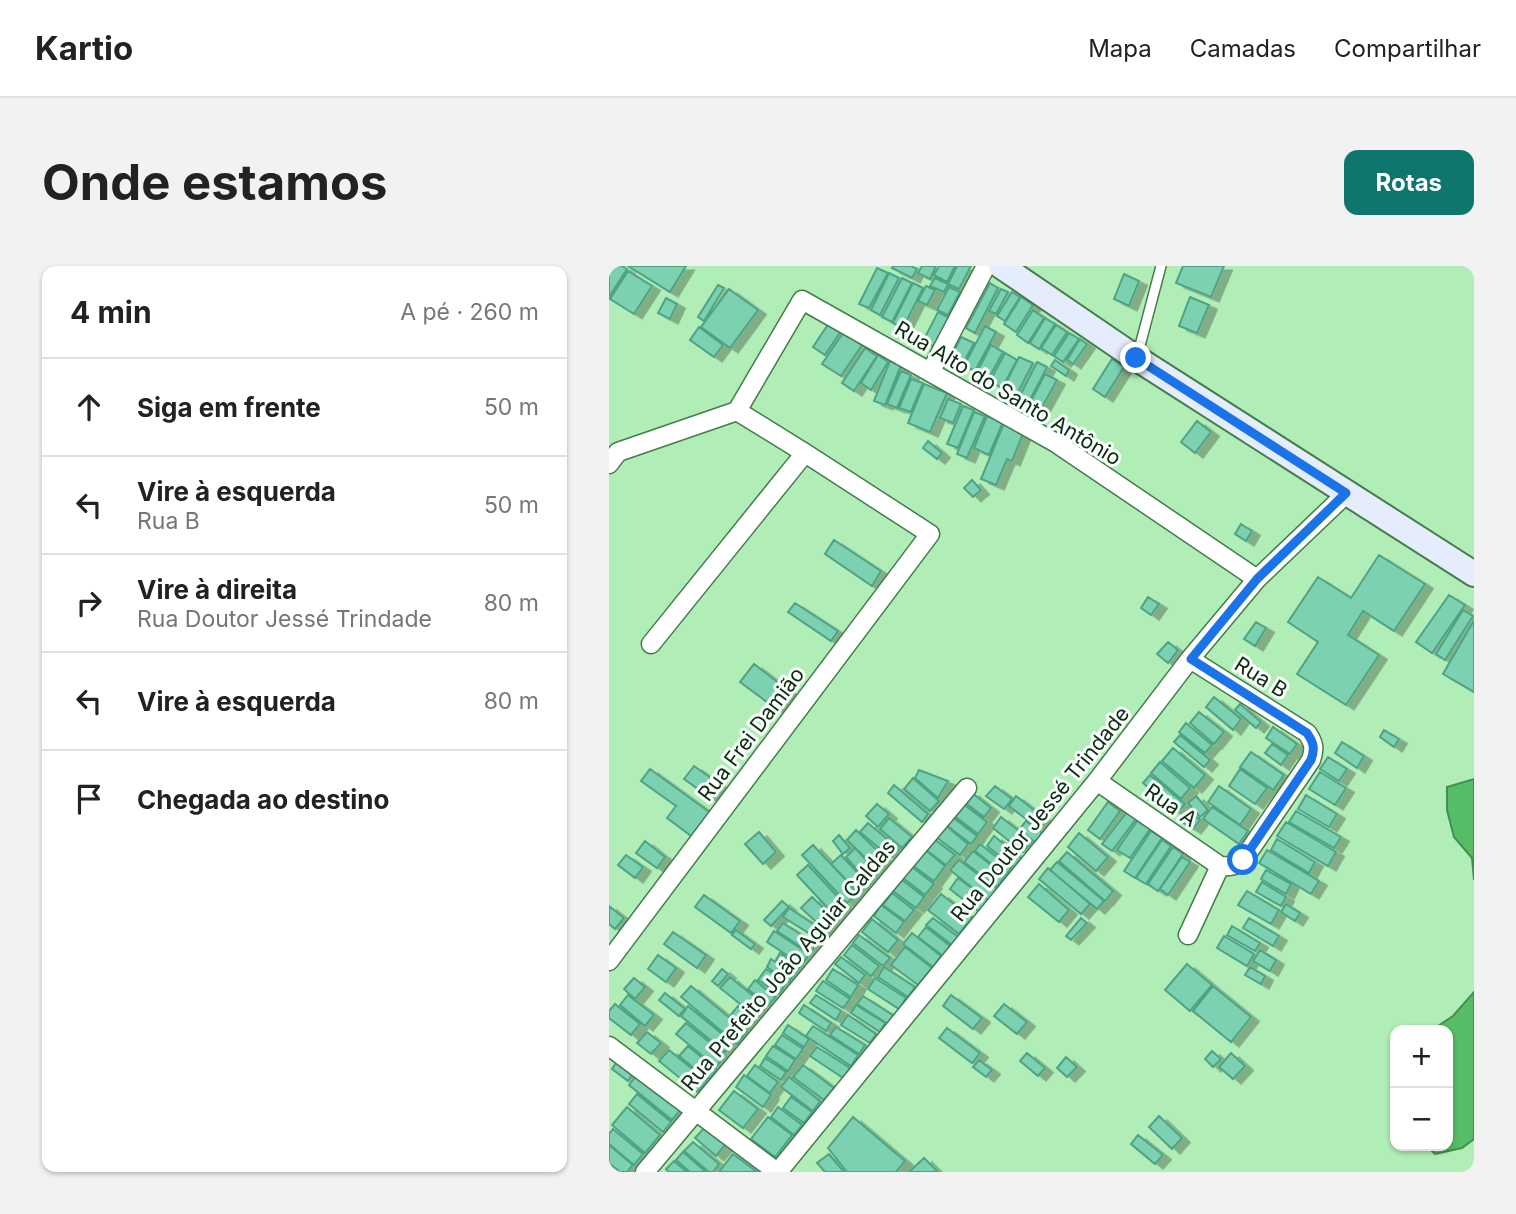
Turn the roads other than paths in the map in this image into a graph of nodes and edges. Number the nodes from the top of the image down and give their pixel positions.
1 (986, 266) edge
2 (1001, 266) edge
3 (1161, 266) edge
4 (1136, 358) junction
5 (931, 371) junction
6 (737, 411) junction
7 (805, 453) junction
8 (609, 464) edge
9 (1346, 493) junction
10 (1474, 574) edge
11 (1257, 579) junction
12 (651, 644) dead end
13 (1191, 659) junction
14 (1097, 781) junction
15 (967, 788) dead end
16 (1220, 866) junction
17 (1188, 935) dead end
18 (609, 961) edge
19 (609, 1046) edge
20 (695, 1111) junction
21 (645, 1172) edge
22 (778, 1172) edge

1 - 5 street
2 - 4 main road
3 - 4 lane
4 - 9 main road
5 - 6 street, Rua Alto do Santo Antônio
5 - 11 street, Rua Alto do Santo Antônio
6 - 7 street
6 - 8 street
7 - 12 street
7 - 18 street, Rua Frei Damião
9 - 10 main road
9 - 11 street, Rua Doutor Jessé Trindade
11 - 13 street, Rua Doutor Jessé Trindade
13 - 14 street, Rua Doutor Jessé Trindade
13 - 16 street, Rua B
14 - 16 street, Rua A
14 - 22 street, Rua Doutor Jessé Trindade
15 - 20 street, Rua Prefeito João Aguiar Caldas
16 - 17 street
19 - 20 street
20 - 21 street, Rua Prefeito João Aguiar Caldas
20 - 22 street

